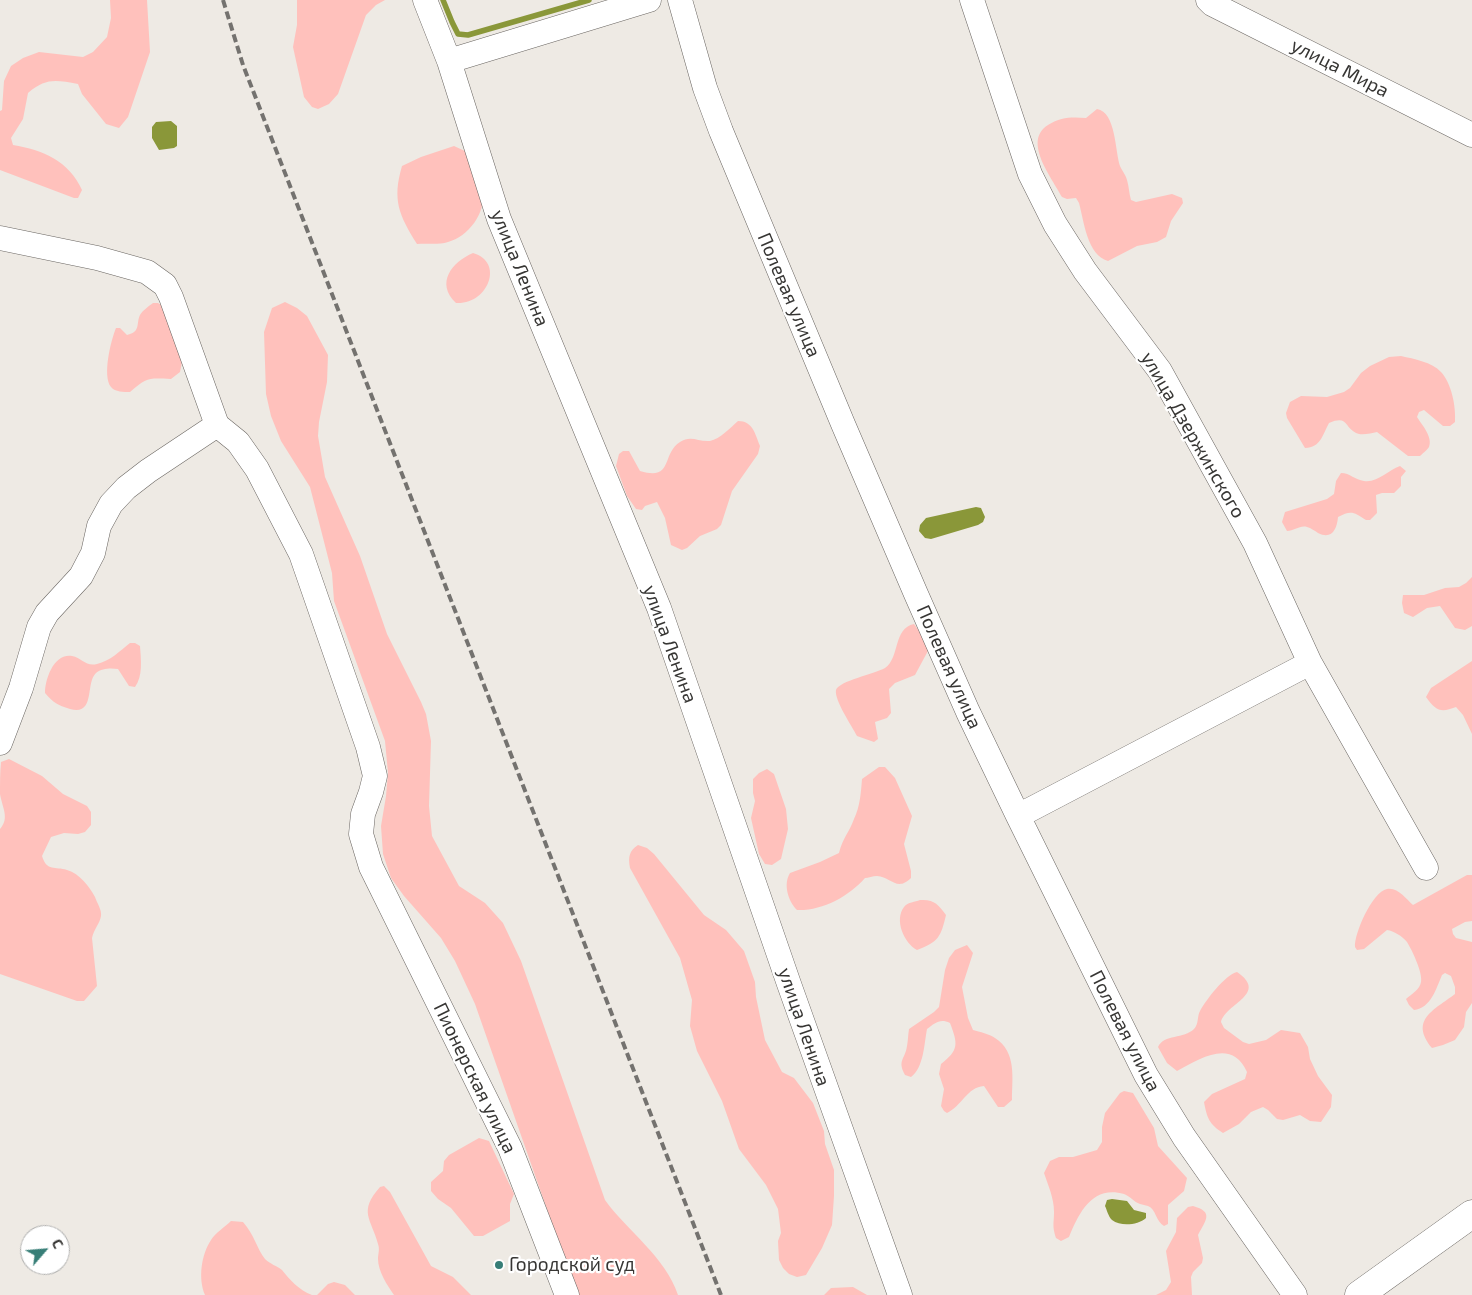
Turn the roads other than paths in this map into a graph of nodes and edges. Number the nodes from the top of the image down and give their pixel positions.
1 (425, 0) edge
2 (649, 0) edge
3 (680, 0) edge
4 (972, 0) edge
5 (1208, 0) edge
6 (449, 61) junction
7 (1472, 135) edge
8 (0, 238) edge
9 (217, 425) junction
10 (1310, 663) junction
11 (0, 743) edge
12 (1018, 816) junction
13 (1426, 868) dead end
14 (1472, 1214) edge
15 (567, 1295) edge
16 (900, 1295) edge
17 (1294, 1295) edge
18 (1359, 1295) edge

1 - 6 street, улица Ленина
2 - 6 street
3 - 12 street, Полевая улица
4 - 10 street, улица Дзержинского
5 - 7 street, улица Мира
6 - 16 street, улица Ленина
8 - 9 street
9 - 11 street
9 - 15 street, Пионерская улица
10 - 12 street
10 - 13 street, улица Дзержинского
12 - 17 street, Полевая улица
14 - 18 street

